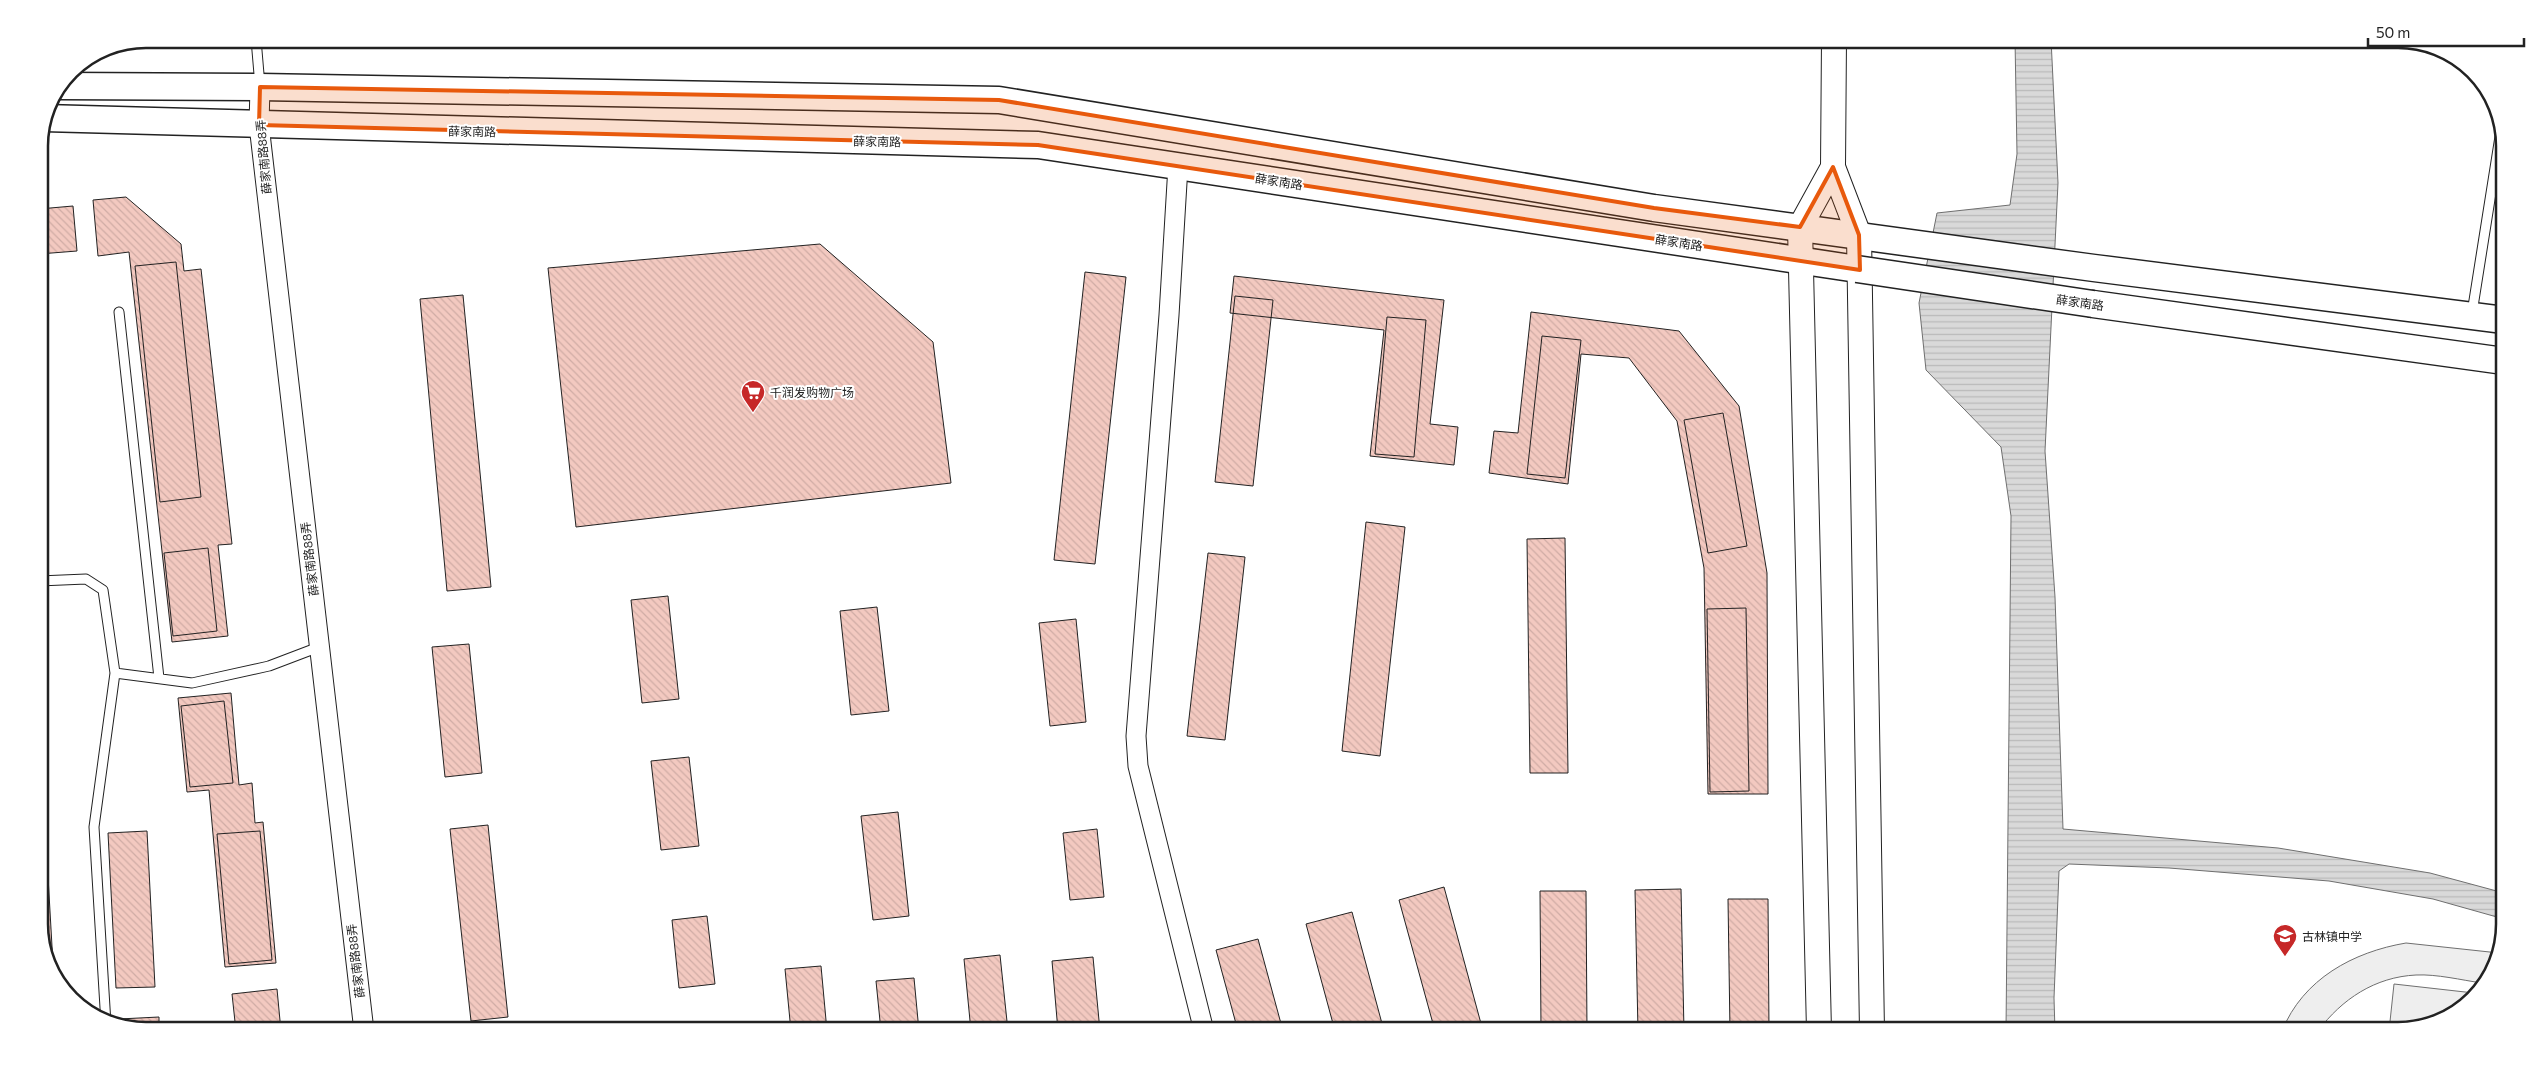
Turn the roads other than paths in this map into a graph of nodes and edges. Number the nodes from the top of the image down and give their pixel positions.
1 (257, 48) edge
2 (1834, 48) edge
3 (68, 86) edge
4 (260, 87) junction
5 (52, 118) edge
6 (259, 125) junction
7 (1178, 166) junction
8 (1833, 166) junction
9 (2495, 167) edge
10 (1800, 227) junction
11 (1859, 235) junction
12 (1801, 261) junction
13 (119, 312) dead end
14 (2471, 316) junction
15 (2495, 319) edge
16 (2495, 360) edge
17 (48, 581) edge
18 (319, 647) junction
19 (115, 673) junction
20 (159, 678) junction
21 (105, 1014) edge
22 (363, 1022) edge
23 (1202, 1022) edge
24 (1820, 1022) edge
25 (1872, 1022) edge

1 - 4 lane
2 - 8 street
3 - 4 main road
4 - 6 street, 薛家南路88弄
4 - 10 main road
5 - 6 main road, 薛家南路
6 - 7 main road, 薛家南路
6 - 18 street, 薛家南路88弄
7 - 12 main road, 薛家南路
7 - 23 street
8 - 10 street
8 - 11 street
9 - 14 lane
10 - 11 main road
10 - 12 street
11 - 14 main road
11 - 25 street
12 - 16 main road, 薛家南路, bridge
12 - 24 street
13 - 20 lane
14 - 15 main road
17 - 19 lane
18 - 20 lane
18 - 22 street, 薛家南路88弄
19 - 20 lane
19 - 21 lane

